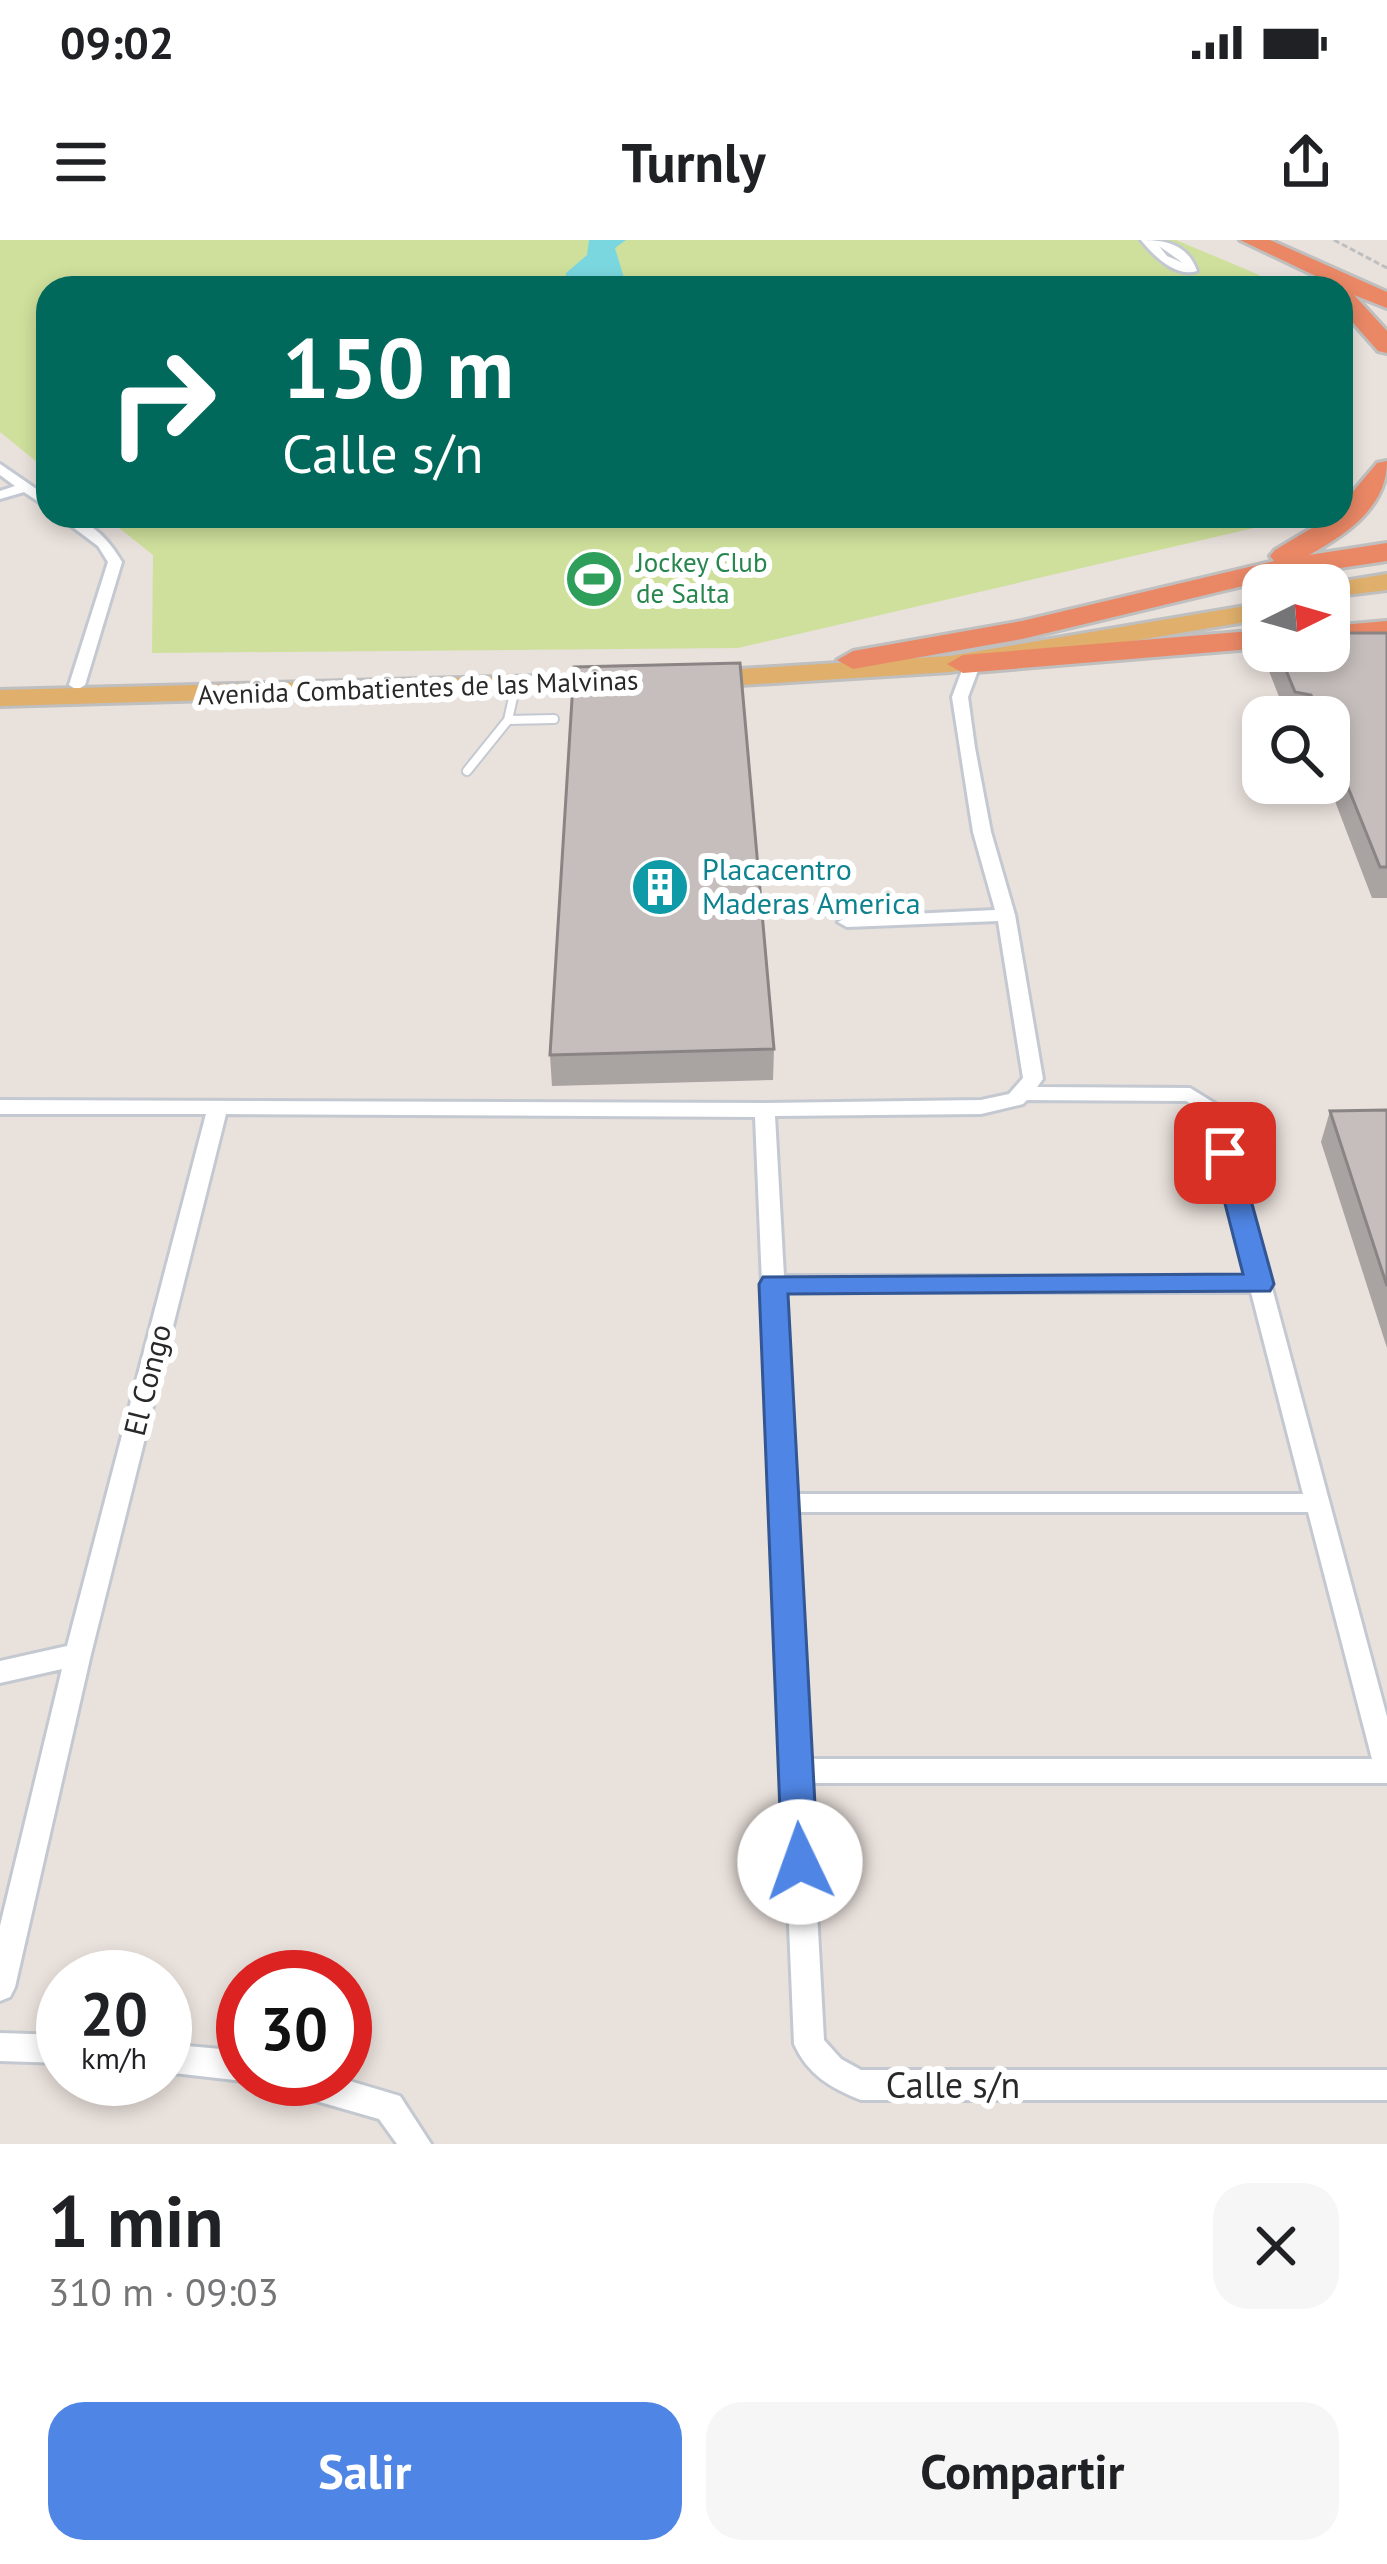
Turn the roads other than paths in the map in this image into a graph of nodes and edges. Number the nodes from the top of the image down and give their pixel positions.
1 (1251, 240) edge
2 (1283, 250) edge
3 (1317, 276) edge
4 (1336, 276) edge
5 (1351, 276) edge
6 (1353, 277) edge
7 (1353, 284) edge
8 (1387, 290) edge
9 (1387, 301) edge
10 (1353, 308) edge
11 (1387, 346) edge
12 (0, 468) edge
13 (1387, 469) edge
14 (24, 488) junction
15 (0, 495) edge
16 (36, 496) edge
17 (1353, 511) edge
18 (82, 528) edge
19 (1334, 528) edge
20 (1387, 552) edge
21 (1387, 582) edge
22 (1205, 583) junction
23 (1350, 586) edge
24 (1387, 595) edge
25 (1350, 599) edge
26 (1242, 602) edge
27 (1242, 615) edge
28 (1386, 630) edge
29 (1350, 633) edge
30 (1242, 642) edge
31 (853, 660) junction
32 (961, 664) junction
33 (652, 675) junction
34 (516, 684) junction
35 (77, 686) junction
36 (4, 697) edge
37 (554, 719) dead end
38 (508, 720) junction
39 (467, 771) dead end
40 (1006, 915) junction
41 (847, 922) dead end
42 (1024, 1094) junction
43 (218, 1106) junction
44 (0, 1107) edge
45 (765, 1110) junction
46 (773, 1284) junction
47 (1260, 1284) junction
48 (783, 1503) junction
49 (1316, 1503) junction
50 (78, 1654) junction
51 (0, 1672) edge
52 (1387, 1769) edge
53 (796, 1771) junction
54 (0, 1987) edge
55 (0, 2048) edge
56 (36, 2049) edge
57 (1387, 2085) edge
58 (372, 2102) edge
59 (416, 2144) edge

1 - 2 highway
2 - 3 highway
2 - 4 highway
2 - 5 highway
6 - 8 highway
7 - 9 highway
10 - 11 highway
12 - 14 street
13 - 17 highway
14 - 15 street
14 - 16 street
18 - 35 street
19 - 22 highway
20 - 22 highway
21 - 23 main road
22 - 31 highway
24 - 25 main road
26 - 31 main road, Avenida Combatientes de las Malvinas
27 - 32 main road, Avenida Combatientes de las Malvinas
28 - 29 highway
30 - 32 highway
31 - 33 main road, Avenida Combatientes de las Malvinas
32 - 33 main road, Avenida Combatientes de las Malvinas
32 - 40 street
33 - 34 main road, Avenida Combatientes de las Malvinas
33 - 35 main road, Avenida Combatientes de las Malvinas
34 - 36 main road, Avenida Combatientes de las Malvinas
34 - 38 lane
35 - 36 main road, Avenida Combatientes de las Malvinas
37 - 38 lane
38 - 39 lane
40 - 41 street
40 - 42 street
42 - 45 street
42 - 47 street
43 - 44 street
43 - 45 street
43 - 50 street, El Congo
45 - 46 street, Calle s/n
46 - 47 street
46 - 48 street, Calle s/n
47 - 49 street
48 - 49 street
48 - 53 street, Calle s/n
49 - 52 street
50 - 51 street
50 - 54 street, El Congo
52 - 53 street
53 - 57 street, Calle s/n
55 - 56 street
58 - 59 street

